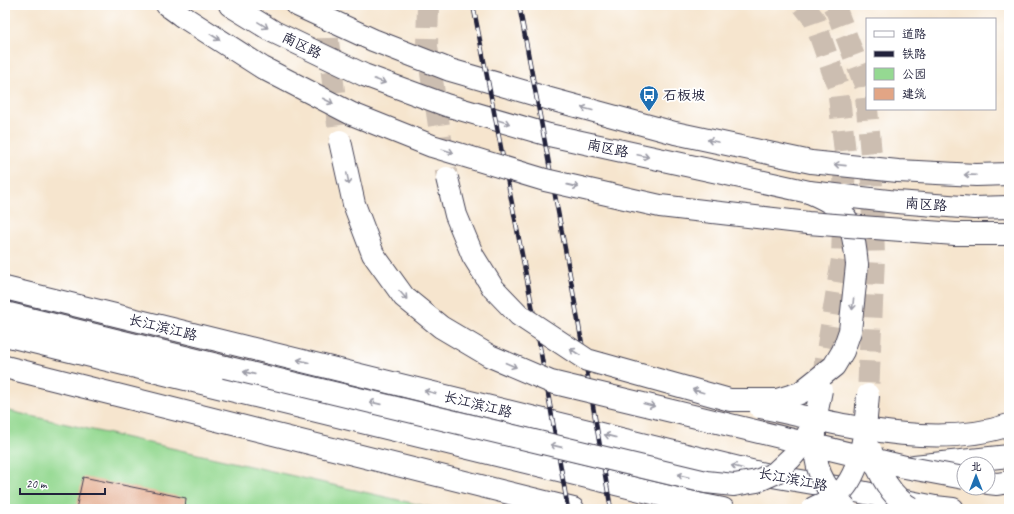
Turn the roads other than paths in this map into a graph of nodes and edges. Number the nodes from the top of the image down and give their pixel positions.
1 (230, 5) edge
2 (297, 5) edge
3 (174, 11) edge
4 (340, 141) tunnel mouth
5 (1009, 174) edge
6 (447, 178) tunnel mouth
7 (809, 192) junction
8 (1009, 207) edge
9 (1009, 234) edge
10 (5, 288) edge
11 (5, 313) edge
12 (5, 336) edge
13 (5, 367) edge
14 (821, 390) tunnel mouth
15 (868, 395) tunnel mouth
16 (730, 400) junction
17 (815, 421) junction
18 (1009, 425) edge
19 (865, 429) junction
20 (1009, 456) edge
21 (905, 467) junction
22 (956, 477) edge
23 (1009, 482) edge
24 (996, 484) edge
25 (840, 503) edge
26 (573, 509) edge
27 (723, 509) edge
28 (812, 509) edge
29 (913, 509) edge
30 (954, 509) edge

1 -> 7 main road, 南区路
5 -> 2 main road
3 -> 9 main road, bridge
4 -> 21 main road, bridge
16 -> 6 main road, bridge
7 - 8 main road, 南区路
7 -> 16 main road, bridge
30 -> 10 main road, 长江滨江路
17 -> 11 main road, bridge
12 - 27 main road
13 - 26 main road
14 - 17 main road, bridge
15 - 19 main road, bridge
16 - 18 main road, bridge
17 - 25 main road, bridge
19 - 25 main road, bridge
19 - 29 main road, bridge
20 - 21 main road, bridge
21 - 22 main road, bridge
23 - 24 main road
25 - 28 main road, bridge

